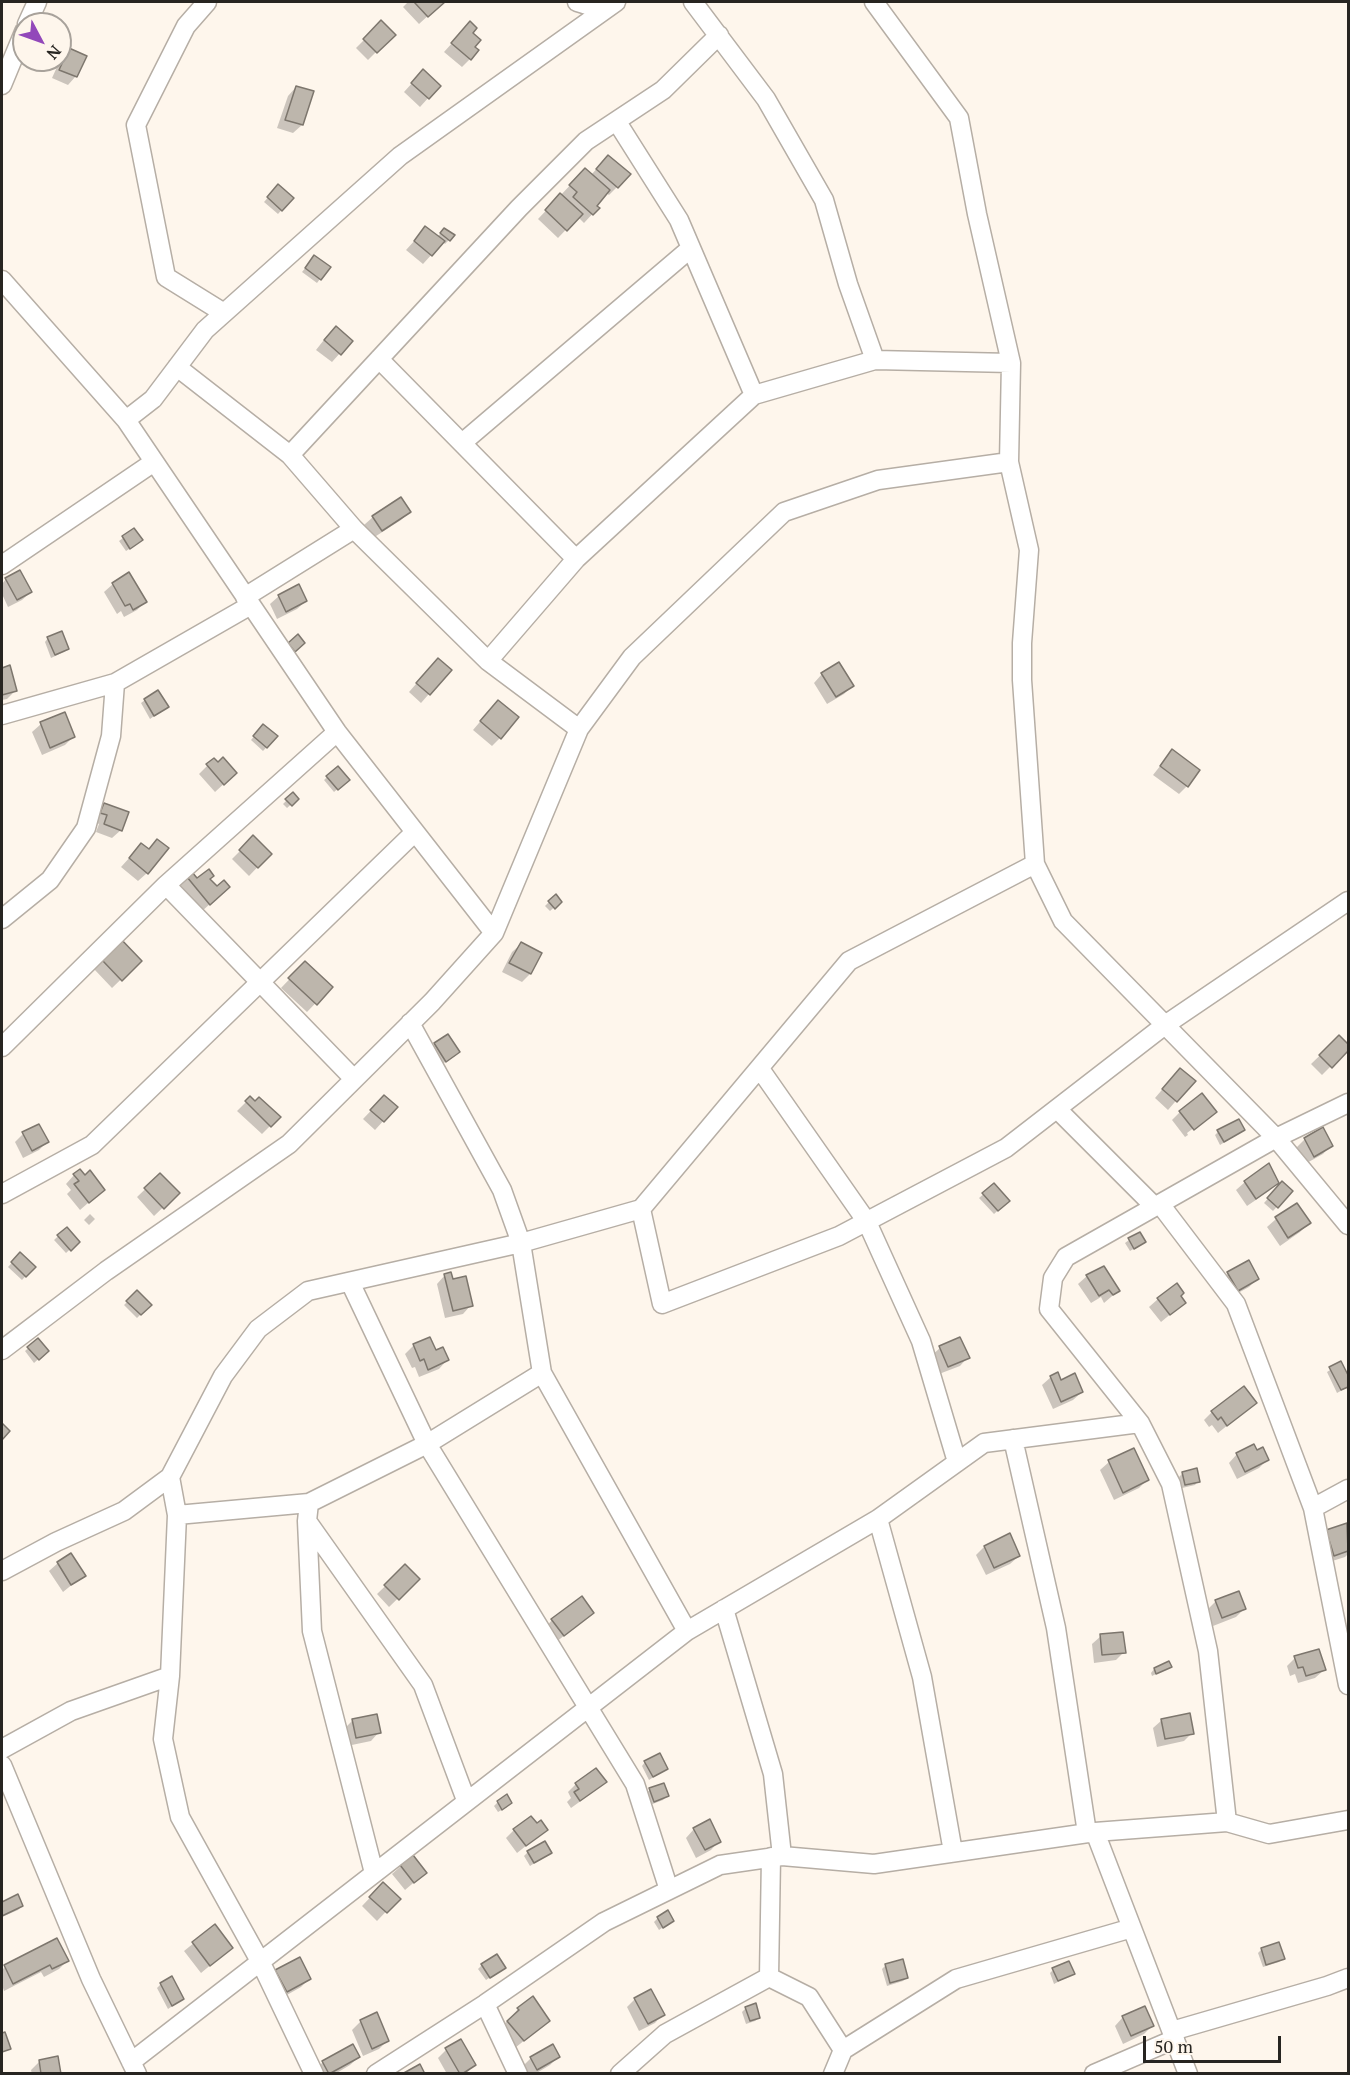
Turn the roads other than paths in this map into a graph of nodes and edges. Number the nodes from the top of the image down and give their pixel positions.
1 (207, 2) edge
2 (578, 2) edge
3 (693, 2) edge
4 (874, 2) edge
5 (610, 6) edge
6 (719, 35) junction
7 (12, 61) edge
8 (2, 85) edge
9 (617, 122) junction
10 (691, 248) junction
11 (2, 280) edge
12 (224, 313) junction
13 (379, 359) junction
14 (876, 360) junction
15 (1011, 363) junction
16 (177, 367) junction
17 (754, 395) junction
18 (126, 420) junction
19 (462, 443) junction
20 (290, 455) junction
21 (154, 462) junction
22 (1010, 462) junction
23 (354, 529) junction
24 (576, 559) junction
25 (2, 565) edge
26 (248, 601) junction
27 (488, 661) junction
28 (115, 682) junction
29 (2, 714) edge
30 (579, 729) junction
31 (337, 732) junction
32 (415, 832) junction
33 (1035, 864) junction
34 (166, 885) junction
35 (1348, 901) edge
36 (2, 919) edge
37 (494, 933) junction
38 (260, 981) junction
39 (410, 1023) junction
40 (1165, 1025) junction
41 (2, 1047) edge
42 (760, 1069) junction
43 (354, 1079) junction
44 (1348, 1103) edge
45 (1057, 1109) junction
46 (1276, 1138) junction
47 (2, 1194) edge
48 (1157, 1205) junction
49 (641, 1209) junction
50 (867, 1222) junction
51 (1348, 1225) edge
52 (521, 1243) junction
53 (350, 1282) junction
54 (2, 1350) edge
55 (542, 1373) junction
56 (1140, 1424) junction
57 (1013, 1439) junction
58 (427, 1444) junction
59 (957, 1462) junction
60 (170, 1477) junction
61 (1348, 1490) edge
62 (1313, 1508) junction
63 (308, 1512) junction
64 (177, 1515) junction
65 (878, 1519) junction
66 (2, 1571) edge
67 (724, 1609) junction
68 (687, 1631) junction
69 (170, 1677) junction
70 (1348, 1685) edge
71 (587, 1707) junction
72 (2, 1749) edge
73 (2, 1765) edge
74 (466, 1800) junction
75 (1348, 1820) edge
76 (1227, 1822) junction
77 (1091, 1832) junction
78 (953, 1852) junction
79 (777, 1856) junction
80 (374, 1873) junction
81 (669, 1890) junction
82 (1132, 1928) junction
83 (261, 1963) junction
84 (769, 1977) junction
85 (1348, 1978) edge
86 (485, 2004) junction
87 (1173, 2035) junction
88 (843, 2050) junction
89 (134, 2068) edge
90 (314, 2073) edge
91 (376, 2073) edge
92 (518, 2073) edge
93 (620, 2073) edge
94 (833, 2073) edge
95 (1094, 2073) edge
96 (1188, 2073) edge

1 - 12 street
2 - 5 street
3 - 6 street
4 - 15 street
5 - 12 street
6 - 9 street
6 - 14 street
7 - 8 street
9 - 10 street
9 - 13 street
10 - 17 street
10 - 19 street
11 - 18 street
12 - 16 street
13 - 19 street
13 - 20 street
14 - 15 street
14 - 17 street
15 - 22 street
16 - 18 street
16 - 20 street
17 - 24 street
18 - 21 street
19 - 24 street
20 - 23 street
21 - 25 street
21 - 26 street
22 - 30 street
22 - 33 street
23 - 26 street
23 - 27 street
24 - 27 street
26 - 28 street
26 - 31 street
27 - 30 street
28 - 29 street
28 - 36 street
30 - 37 street
31 - 32 street
31 - 34 street
32 - 37 street
32 - 38 street
33 - 40 street
33 - 42 street
34 - 38 street
34 - 41 street
35 - 40 street
37 - 39 street
38 - 43 street
38 - 47 street
39 - 43 street
39 - 52 street
40 - 45 street
40 - 46 street
42 - 49 street
42 - 50 street
43 - 54 street
44 - 46 street
45 - 48 street
45 - 50 street
46 - 48 street
46 - 51 street
48 - 56 street
48 - 62 street
49 - 50 street
49 - 52 street
50 - 59 street
52 - 53 street
52 - 55 street
53 - 58 street
53 - 60 street
55 - 58 street
55 - 68 street
56 - 57 street
56 - 76 street
57 - 59 street
57 - 77 street
58 - 63 street
58 - 71 street
59 - 65 street
60 - 64 street
60 - 66 street
61 - 62 street
62 - 70 street
63 - 64 street
63 - 74 street
63 - 80 street
64 - 69 street
65 - 67 street
65 - 78 street
67 - 68 street
67 - 79 street
68 - 71 street
69 - 72 street
69 - 83 street
71 - 74 street
71 - 81 street
73 - 89 street
74 - 80 street
75 - 76 street
76 - 77 street
77 - 78 street
77 - 82 street
78 - 79 street
79 - 81 street
79 - 84 street
80 - 83 street
81 - 86 street
82 - 87 street
82 - 88 street
83 - 89 street
83 - 90 street
84 - 88 street
84 - 93 street
85 - 87 street
86 - 91 street
86 - 92 street
87 - 95 street
87 - 96 street
88 - 94 street

